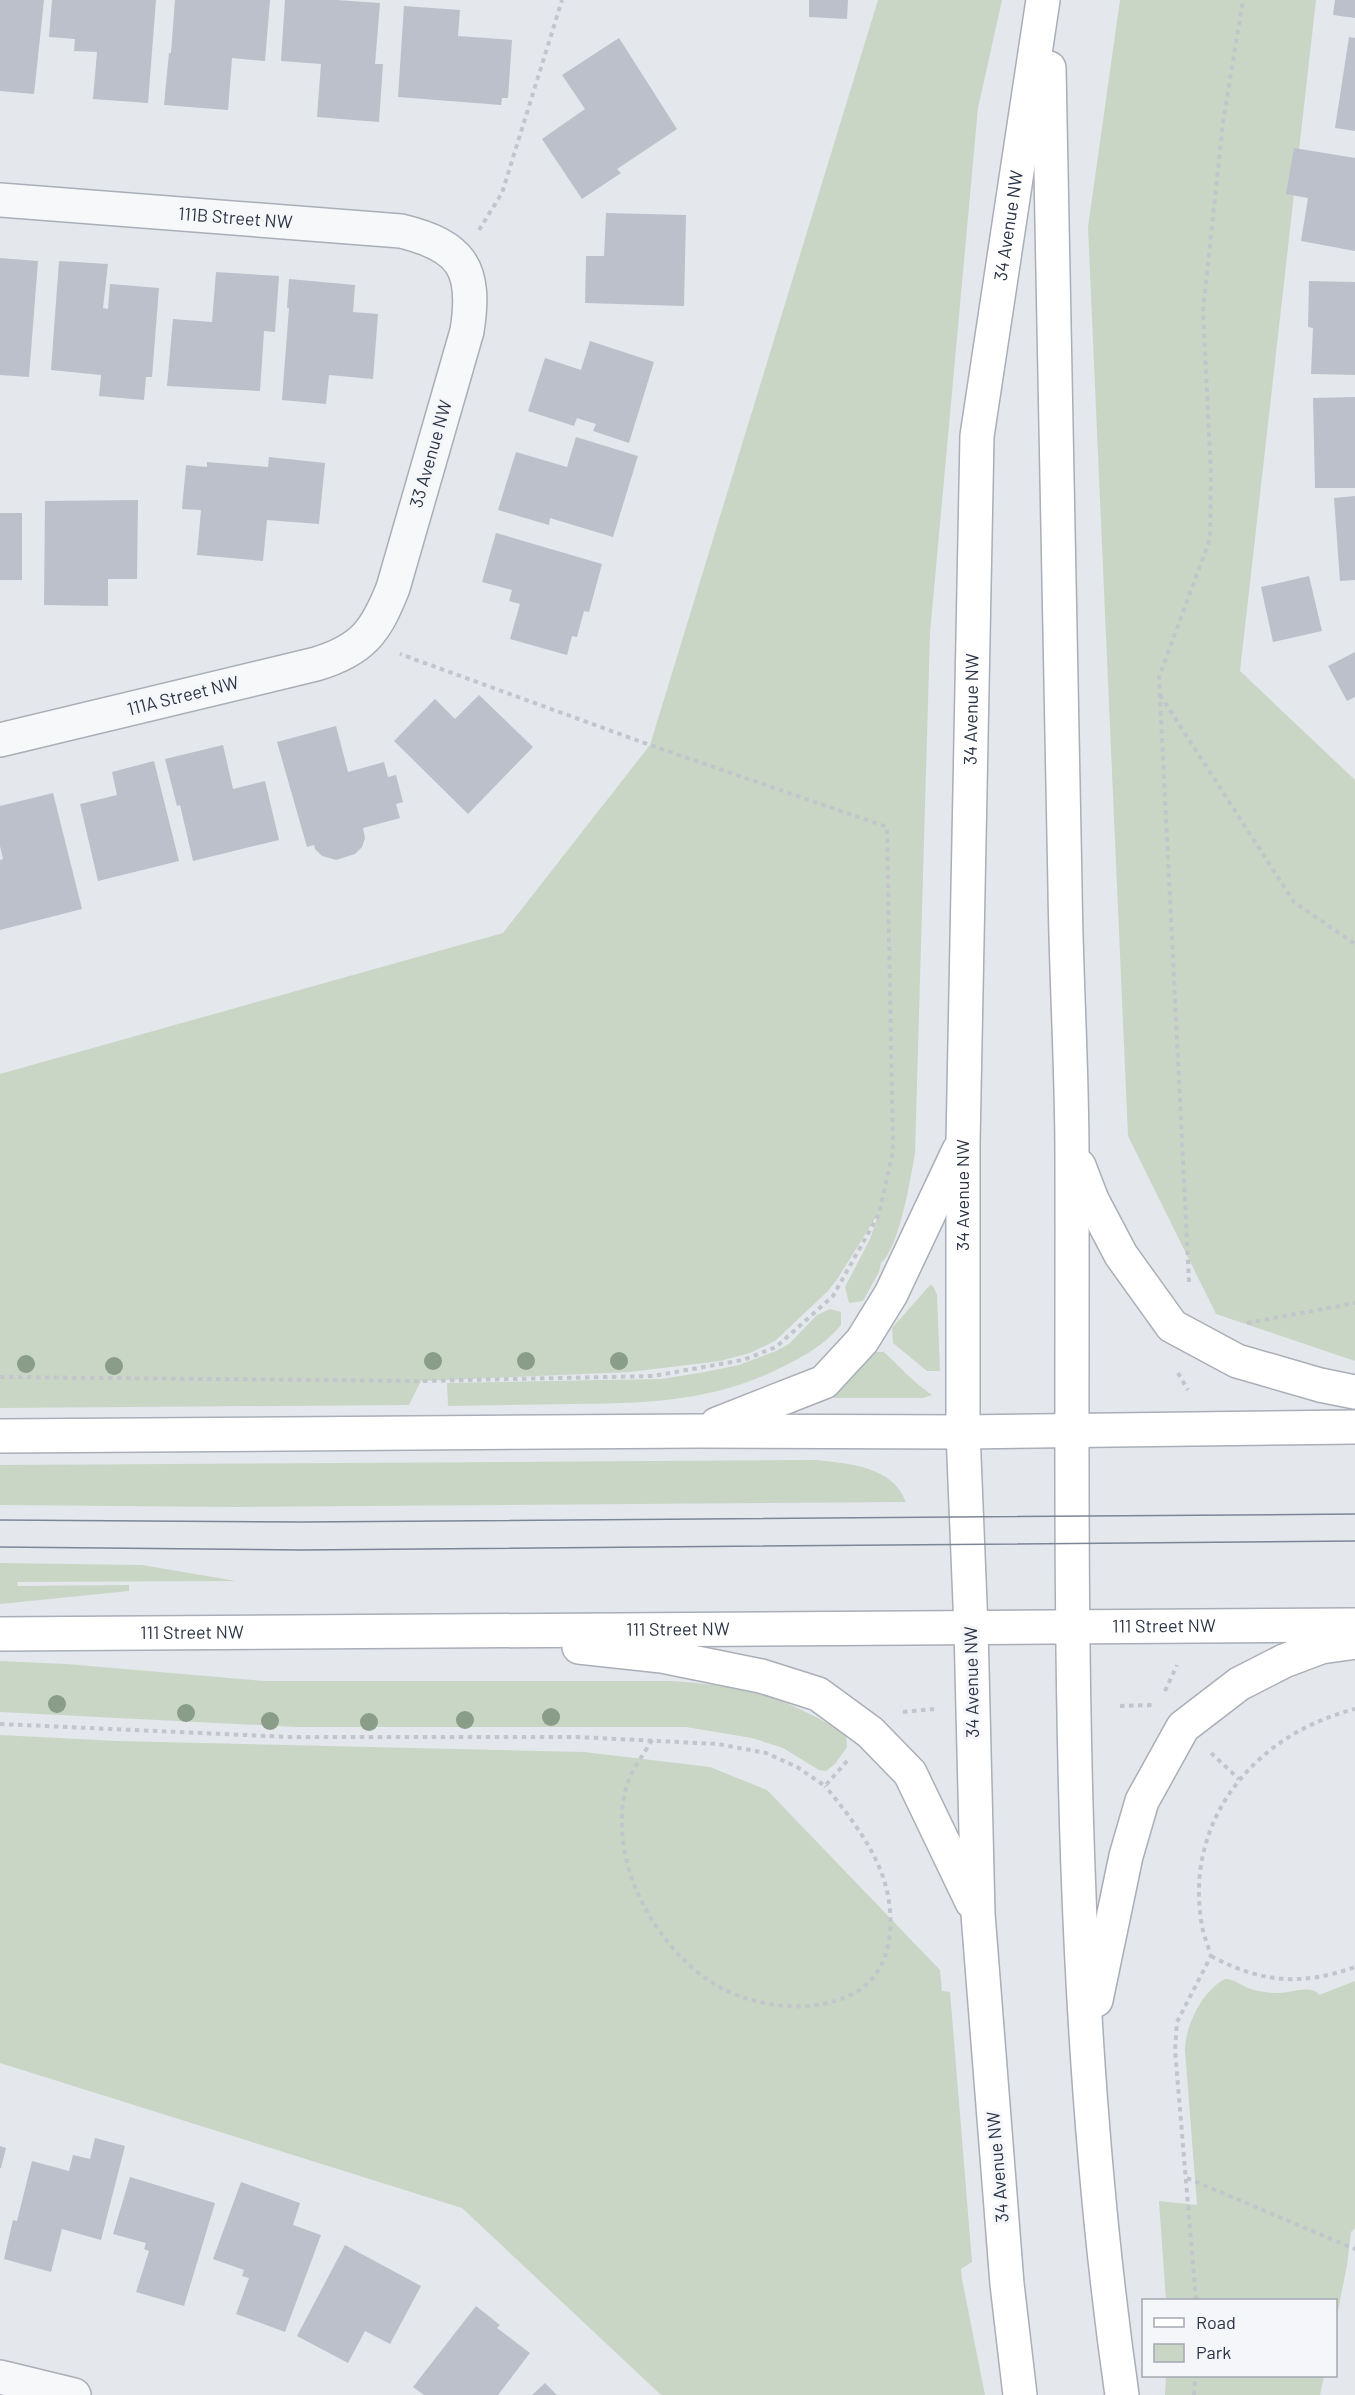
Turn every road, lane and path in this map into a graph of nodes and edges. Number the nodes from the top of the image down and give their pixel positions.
1 (562, 0) edge
2 (1045, 0) edge
3 (1243, 0) edge
4 (0, 200) edge
5 (461, 260) junction
6 (362, 641) junction
7 (1160, 695) junction
8 (0, 740) edge
9 (1355, 944) edge
10 (963, 1142) junction
11 (1072, 1147) junction
12 (1190, 1290) dead end
13 (1355, 1303) edge
14 (1236, 1323) dead end
15 (0, 1377) edge
16 (1355, 1392) edge
17 (1355, 1427) edge
18 (1071, 1430) junction
19 (700, 1431) junction
20 (963, 1432) junction
21 (0, 1436) edge
22 (1355, 1624) edge
23 (1072, 1627) junction
24 (972, 1628) junction
25 (435, 1629) junction
26 (0, 1634) edge
27 (1355, 1642) edge
28 (1178, 1662) dead end
29 (1164, 1694) dead end
30 (1159, 1705) dead end
31 (1120, 1706) dead end
32 (938, 1709) dead end
33 (1355, 1709) edge
34 (897, 1712) dead end
35 (0, 1724) edge
36 (652, 1740) junction
37 (1206, 1748) dead end
38 (852, 1755) dead end
39 (1239, 1779) junction
40 (825, 1786) junction
41 (978, 1914) junction
42 (1211, 1956) junction
43 (1355, 1967) edge
44 (1086, 2052) junction
45 (1187, 2178) junction
46 (1355, 2249) edge
47 (1196, 2299) edge
48 (0, 2377) edge
49 (1195, 2377) edge
50 (74, 2395) edge
51 (1020, 2395) edge
52 (1122, 2395) edge
53 (1194, 2395) edge

1 - 5 path
2 - 10 main road, 34 Avenue NW
2 - 11 main road, 34 Avenue NW
3 - 7 path
4 - 5 street, 111B Street NW
5 - 6 street, 33 Avenue NW
6 - 8 street, 111A Street NW
6 - 15 path
7 - 9 path
7 - 12 path
10 - 19 main road
10 - 20 main road, 34 Avenue NW
11 - 16 main road
11 - 18 main road, 34 Avenue NW
13 - 14 path
17 - 18 main road
18 - 20 main road
18 - 23 main road, 34 Avenue NW
19 - 20 main road
19 - 21 main road
20 - 24 main road, 34 Avenue NW
22 - 23 main road, 111 Street NW
23 - 24 main road, 111 Street NW
23 - 44 main road, 34 Avenue NW
24 - 25 main road, 111 Street NW
24 - 41 main road, 34 Avenue NW
25 - 26 main road, 111 Street NW
25 - 41 main road
27 - 44 main road
28 - 29 path
30 - 31 path
32 - 34 path
33 - 39 path
35 - 36 path
36 - 40 path
36 - 40 path
37 - 39 path
38 - 40 path
39 - 42 path
41 - 51 main road, 34 Avenue NW
42 - 43 path
42 - 45 path
44 - 52 main road, 34 Avenue NW
45 - 46 path
45 - 47 path
48 - 50 street
49 - 53 path

